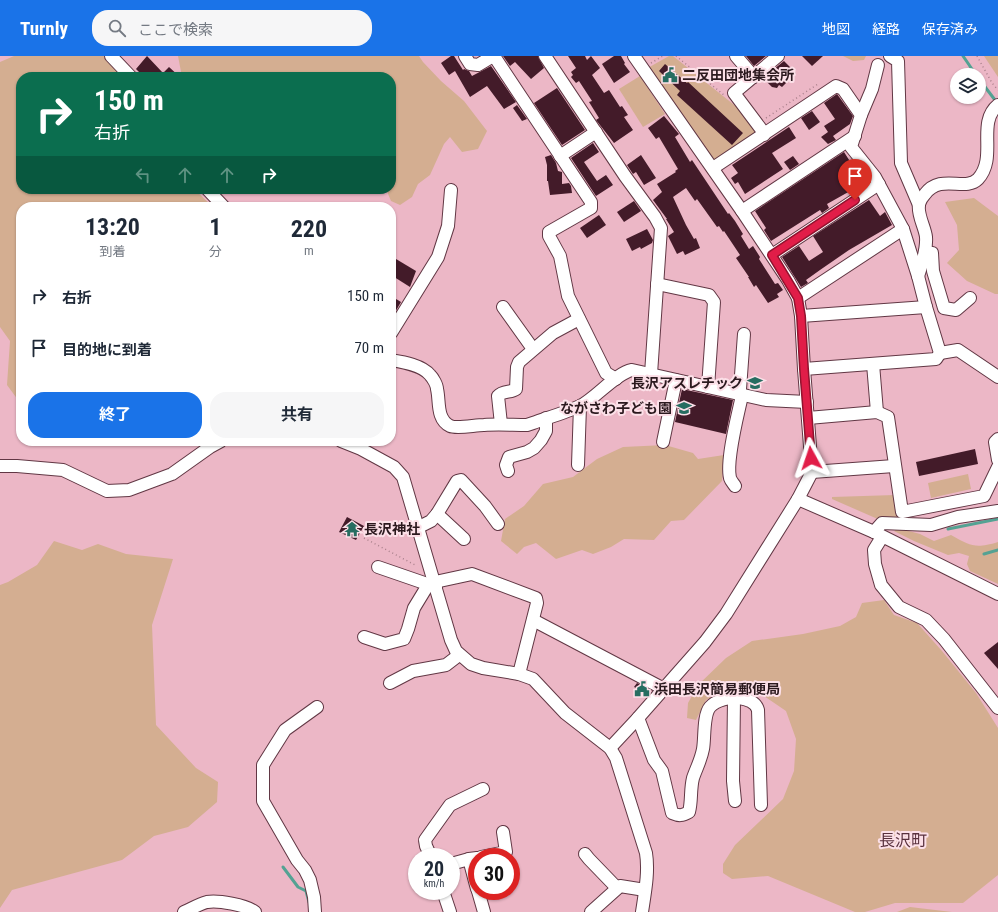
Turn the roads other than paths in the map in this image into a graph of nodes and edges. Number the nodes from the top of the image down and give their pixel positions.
1 (111, 56) edge
2 (465, 56) edge
3 (493, 56) edge
4 (545, 56) edge
5 (634, 56) edge
6 (736, 56) edge
7 (778, 56) edge
8 (890, 56) edge
9 (878, 65) dead end
10 (126, 72) edge
11 (754, 77) junction
12 (998, 105) edge
13 (861, 115) junction
14 (596, 132) junction
15 (764, 134) junction
16 (855, 136) junction
17 (560, 156) junction
18 (713, 168) junction
19 (879, 184) junction
20 (451, 190) dead end
21 (212, 194) edge
22 (219, 202) edge
23 (919, 204) junction
24 (742, 211) junction
25 (903, 229) junction
26 (924, 252) junction
27 (772, 255) junction
28 (918, 276) junction
29 (657, 284) junction
30 (798, 298) junction
31 (970, 298) dead end
32 (503, 307) dead end
33 (926, 307) junction
34 (801, 316) junction
35 (579, 319) junction
36 (396, 325) edge
37 (744, 334) dead end
38 (533, 349) junction
39 (940, 353) junction
40 (396, 361) edge
41 (873, 364) junction
42 (804, 369) junction
43 (651, 374) junction
44 (998, 377) edge
45 (616, 379) junction
46 (676, 380) junction
47 (708, 387) junction
48 (740, 394) junction
49 (807, 402) junction
50 (580, 406) junction
51 (877, 412) junction
52 (546, 418) junction
53 (808, 418) junction
54 (501, 424) junction
55 (546, 431) junction
56 (998, 439) edge
57 (663, 442) dead end
58 (212, 446) edge
59 (354, 446) edge
60 (531, 458) dead end
61 (998, 460) edge
62 (578, 465) dead end
63 (0, 466) edge
64 (894, 466) junction
65 (998, 467) edge
66 (508, 472) dead end
67 (812, 472) junction
68 (735, 486) dead end
69 (798, 499) junction
70 (998, 510) edge
71 (437, 514) junction
72 (498, 524) dead end
73 (419, 527) junction
74 (878, 534) junction
75 (464, 539) dead end
76 (378, 567) dead end
77 (433, 582) junction
78 (998, 594) edge
79 (533, 620) junction
80 (364, 637) dead end
81 (459, 655) junction
82 (519, 674) junction
83 (390, 683) dead end
84 (664, 689) junction
85 (734, 698) junction
86 (317, 707) dead end
87 (998, 708) edge
88 (638, 718) junction
89 (610, 748) junction
90 (483, 789) dead end
91 (735, 801) dead end
92 (761, 804) dead end
93 (503, 832) dead end
94 (427, 848) edge
95 (505, 848) edge
96 (585, 854) dead end
97 (617, 888) junction
98 (645, 890) junction
99 (446, 900) edge
100 (480, 900) edge
101 (184, 912) edge
102 (256, 912) edge
103 (315, 912) edge
104 (450, 912) edge
105 (484, 912) edge
106 (591, 912) edge
107 (642, 912) edge

1 - 10 street
2 - 3 street
3 - 17 street
4 - 14 street
5 - 18 street
6 - 11 street
7 - 11 street
8 - 23 street
9 - 13 street
11 - 15 street
12 - 23 street
13 - 15 street
13 - 16 street
14 - 17 street
14 - 29 street
15 - 18 street
16 - 19 street
16 - 24 street
17 - 35 street
18 - 24 street
19 - 25 street
19 - 27 street
20 - 36 street
21 - 22 street
23 - 26 street
24 - 27 street
25 - 28 street
25 - 30 street
26 - 28 street
26 - 31 street
27 - 30 street
28 - 33 street
29 - 43 street
29 - 47 street
30 - 34 street
32 - 38 street
33 - 34 street
33 - 39 street
34 - 42 street
35 - 38 street
35 - 45 street
37 - 48 street
38 - 54 street
39 - 41 street
39 - 44 street
40 - 54 street
41 - 42 street
41 - 51 street
42 - 49 street
43 - 45 street
43 - 46 street
45 - 50 street
46 - 47 street
46 - 57 street
47 - 48 street
48 - 49 street
48 - 68 street
49 - 53 street
50 - 52 street
50 - 62 street
51 - 53 street
51 - 64 street
52 - 54 street
52 - 55 street
53 - 67 street
55 - 60 street
55 - 66 street
56 - 61 street
58 - 63 street
59 - 73 street
64 - 65 street
64 - 67 street
67 - 69 street
69 - 74 street
69 - 84 street
70 - 74 street
71 - 72 street
71 - 73 street
71 - 75 street
73 - 77 street
74 - 78 street
74 - 87 street
76 - 77 street
77 - 79 street
77 - 80 street
77 - 81 street
79 - 82 street
79 - 84 street
81 - 82 street
81 - 83 street
82 - 89 street
84 - 88 street
85 - 88 street
85 - 91 street
85 - 92 street
86 - 103 street
88 - 89 street
89 - 98 street
90 - 94 street
93 - 95 street
96 - 97 street
97 - 98 street
97 - 106 street
98 - 107 street
99 - 104 street
100 - 105 street
101 - 102 street

